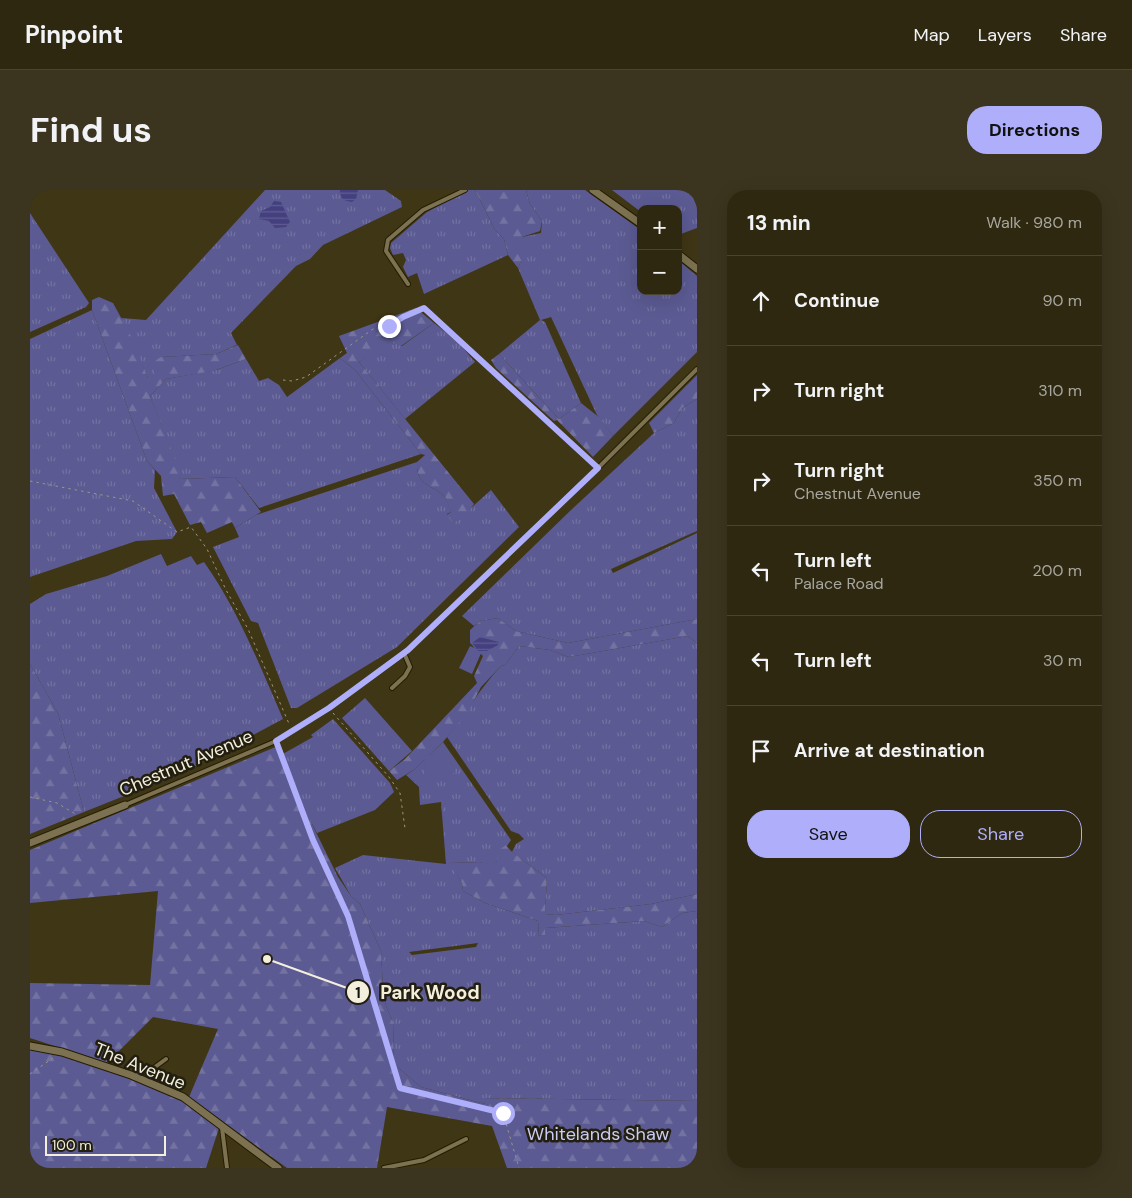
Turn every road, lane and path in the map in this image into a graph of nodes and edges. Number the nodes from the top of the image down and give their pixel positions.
1 (464, 190) edge
2 (593, 190) edge
3 (637, 221) edge
4 (682, 257) edge
5 (697, 269) edge
6 (408, 284) dead end
7 (424, 308) joint
8 (697, 369) edge
9 (282, 380) dead end
10 (598, 468) junction
11 (30, 481) edge
12 (404, 653) junction
13 (392, 688) dead end
14 (329, 708) junction
15 (292, 729) junction
16 (276, 741) junction
17 (30, 797) edge
18 (125, 805) joint
19 (84, 822) junction
20 (405, 828) dead end
21 (30, 843) edge
22 (30, 1046) edge
23 (62, 1052) junction
24 (166, 1059) dead end
25 (30, 1074) edge
26 (131, 1075) junction
27 (222, 1126) junction
28 (466, 1140) dead end
29 (227, 1168) edge
30 (278, 1168) edge
31 (384, 1168) edge
32 (519, 1168) edge

1 - 6 lane
2 - 3 street
4 - 5 street
7 - 9 path
7 - 10 lane
8 - 10 lane, Chestnut Avenue
10 - 12 lane, Chestnut Avenue
11 - 15 path
12 - 13 lane
12 - 14 lane, Chestnut Avenue
14 - 15 lane, Chestnut Avenue
14 - 20 path
15 - 16 lane, Chestnut Avenue
16 - 18 lane, Chestnut Avenue
16 - 32 path
17 - 19 path
18 - 19 street, Chestnut Avenue
19 - 21 street, Chestnut Avenue
22 - 23 street, The Avenue
23 - 25 path
23 - 26 street, The Avenue
24 - 26 lane
26 - 27 street, The Avenue
27 - 29 lane
27 - 30 street, The Avenue
28 - 31 lane

